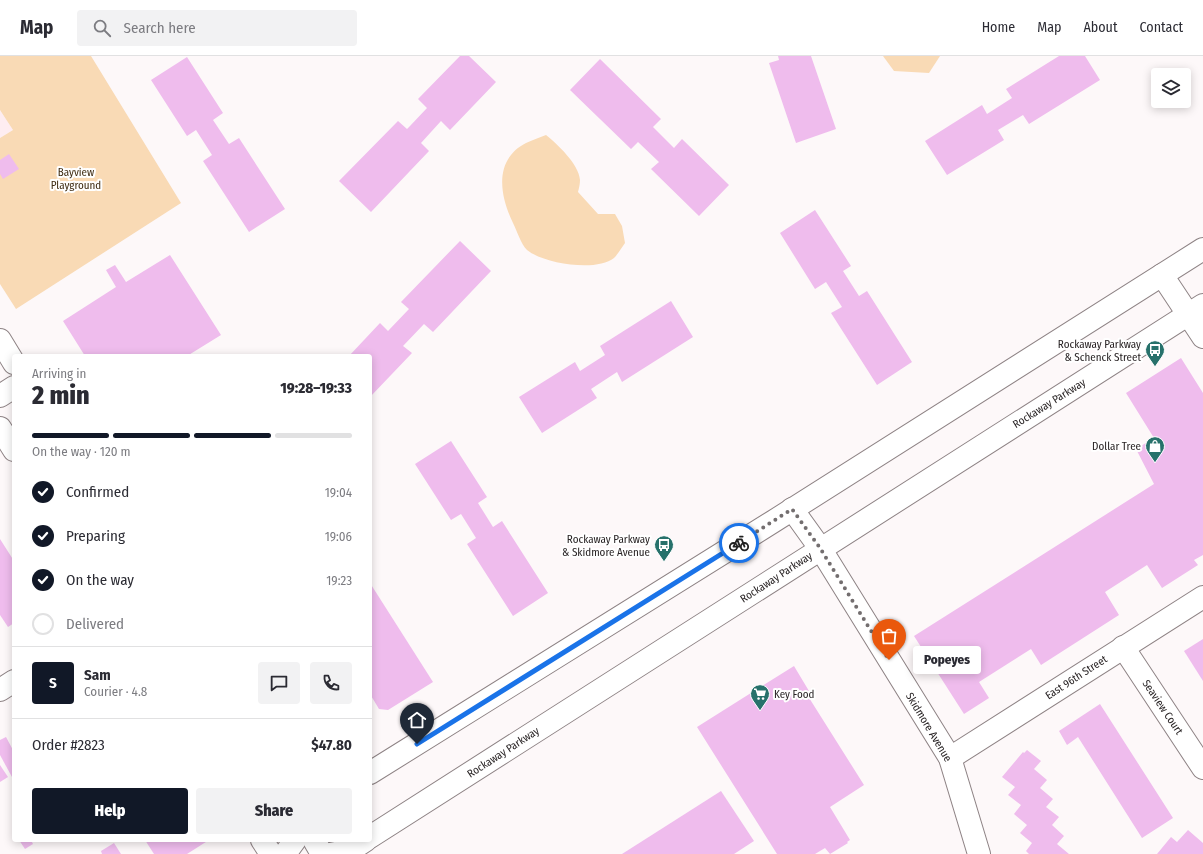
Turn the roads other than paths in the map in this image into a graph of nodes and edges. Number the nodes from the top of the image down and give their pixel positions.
1 (1203, 249) edge
2 (1162, 275) junction
3 (1196, 310) edge
4 (1203, 337) edge
5 (0, 340) edge
6 (12, 360) edge
7 (12, 388) edge
8 (0, 396) edge
9 (0, 428) edge
10 (12, 447) edge
11 (792, 509) junction
12 (820, 548) junction
13 (1203, 597) edge
14 (1123, 647) junction
15 (12, 682) edge
16 (0, 690) edge
17 (950, 758) junction
18 (1203, 768) edge
19 (372, 772) edge
20 (372, 836) edge
21 (263, 842) edge
22 (293, 842) edge
23 (315, 842) edge
24 (363, 842) edge
25 (271, 854) edge
26 (285, 854) edge
27 (322, 854) edge
28 (330, 854) edge
29 (979, 854) edge

1 - 2 main road
2 - 3 main road
2 - 11 main road
3 - 4 main road
3 - 12 main road, Rockaway Parkway
5 - 6 main road
7 - 8 main road
9 - 10 main road
11 - 12 main road, Skidmore Avenue
11 - 19 main road
12 - 17 main road, Skidmore Avenue
12 - 20 main road, Rockaway Parkway
13 - 14 main road, East 96th Street
14 - 17 main road, East 96th Street
14 - 18 main road, Seaview Court
15 - 16 main road
17 - 29 main road, Skidmore Avenue
21 - 25 main road
22 - 26 main road
23 - 27 main road
24 - 28 main road

